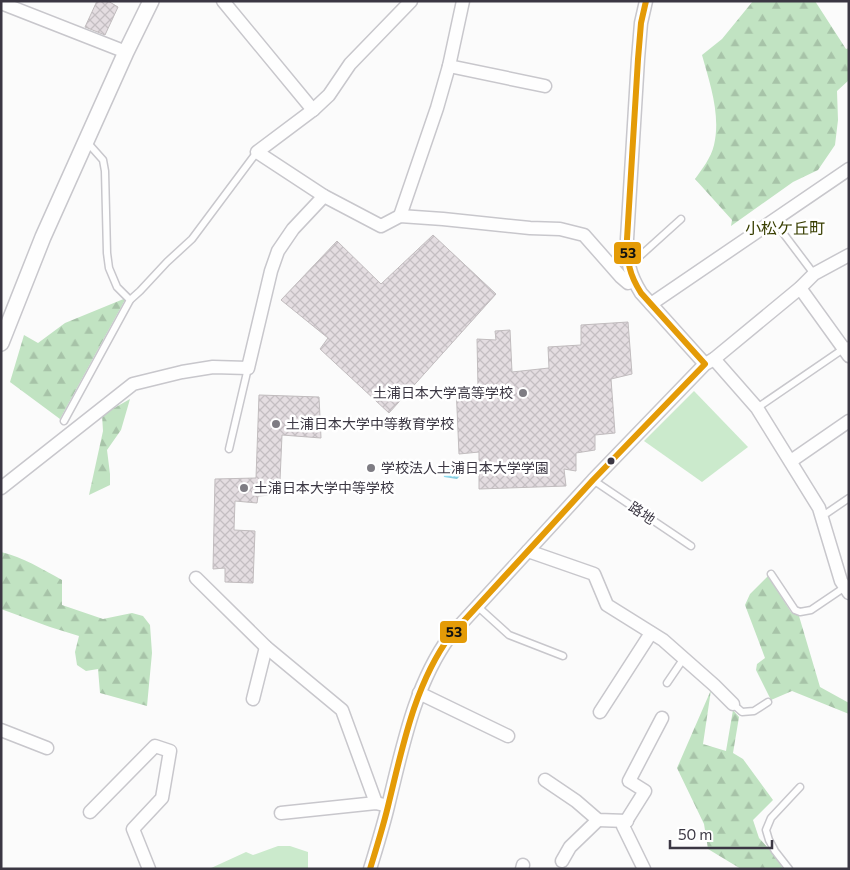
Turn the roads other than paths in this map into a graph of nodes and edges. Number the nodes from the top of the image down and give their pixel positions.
1 (151, 1) edge
2 (223, 1) edge
3 (411, 1) edge
4 (463, 1) edge
5 (646, 1) edge
6 (1, 3) edge
7 (126, 52) junction
8 (449, 66) junction
9 (545, 86) dead end
10 (313, 110) junction
11 (86, 141) junction
12 (257, 152) junction
13 (849, 169) edge
14 (324, 196) junction
15 (400, 216) junction
16 (681, 219) dead end
17 (774, 221) junction
18 (849, 255) edge
19 (629, 266) junction
20 (814, 274) junction
21 (634, 281) junction
22 (800, 288) junction
23 (130, 300) junction
24 (651, 304) junction
25 (1, 342) edge
26 (847, 350) edge
27 (710, 361) junction
28 (248, 368) junction
29 (757, 408) junction
30 (64, 421) dead end
31 (849, 421) edge
32 (230, 449) dead end
33 (791, 462) junction
34 (593, 480) junction
35 (1, 488) edge
36 (849, 498) edge
37 (821, 515) junction
38 (691, 546) dead end
39 (528, 551) junction
40 (772, 574) dead end
41 (196, 578) dead end
42 (846, 584) edge
43 (477, 606) junction
44 (651, 633) junction
45 (266, 647) junction
46 (563, 656) dead end
47 (684, 658) junction
48 (667, 683) dead end
49 (419, 693) junction
50 (253, 699) dead end
51 (768, 702) dead end
52 (733, 704) joint
53 (600, 712) dead end
54 (662, 718) dead end
55 (1, 730) edge
56 (508, 736) dead end
57 (47, 748) dead end
58 (545, 780) dead end
59 (800, 787) dead end
60 (382, 804) junction
61 (90, 812) dead end
62 (282, 813) dead end
63 (598, 820) junction
64 (627, 821) junction
65 (562, 861) dead end
66 (149, 869) edge
67 (370, 869) edge
68 (644, 869) edge
69 (790, 869) edge

1 - 7 street
2 - 10 street
3 - 10 street
4 - 8 street
5 - 19 street
6 - 7 street
7 - 11 street
8 - 9 street
8 - 15 street
10 - 12 street
11 - 23 lane
11 - 25 street
12 - 14 street
12 - 23 lane
13 - 17 street
14 - 15 street
14 - 28 street
15 - 21 street
16 - 19 lane
17 - 20 lane
17 - 24 street
18 - 20 street
19 - 21 street
20 - 22 street
21 - 24 street
22 - 26 street
22 - 27 street
23 - 30 lane
24 - 27 street
26 - 29 lane
27 - 29 street
27 - 34 street
28 - 32 lane
28 - 35 street
29 - 33 street
31 - 33 street
33 - 37 street
34 - 38 lane, 路地
34 - 39 street
36 - 37 lane
37 - 42 street
39 - 43 street
39 - 44 street
40 - 42 lane
41 - 45 street
43 - 46 lane
43 - 49 street
44 - 47 street
44 - 53 street
45 - 50 street
45 - 60 street
47 - 48 lane
47 - 52 street
49 - 56 street
49 - 60 street
51 - 52 lane
54 - 64 street
55 - 57 street
58 - 63 street
59 - 69 lane
60 - 62 street
60 - 67 street
61 - 66 street
63 - 64 street
63 - 65 street
64 - 68 street

